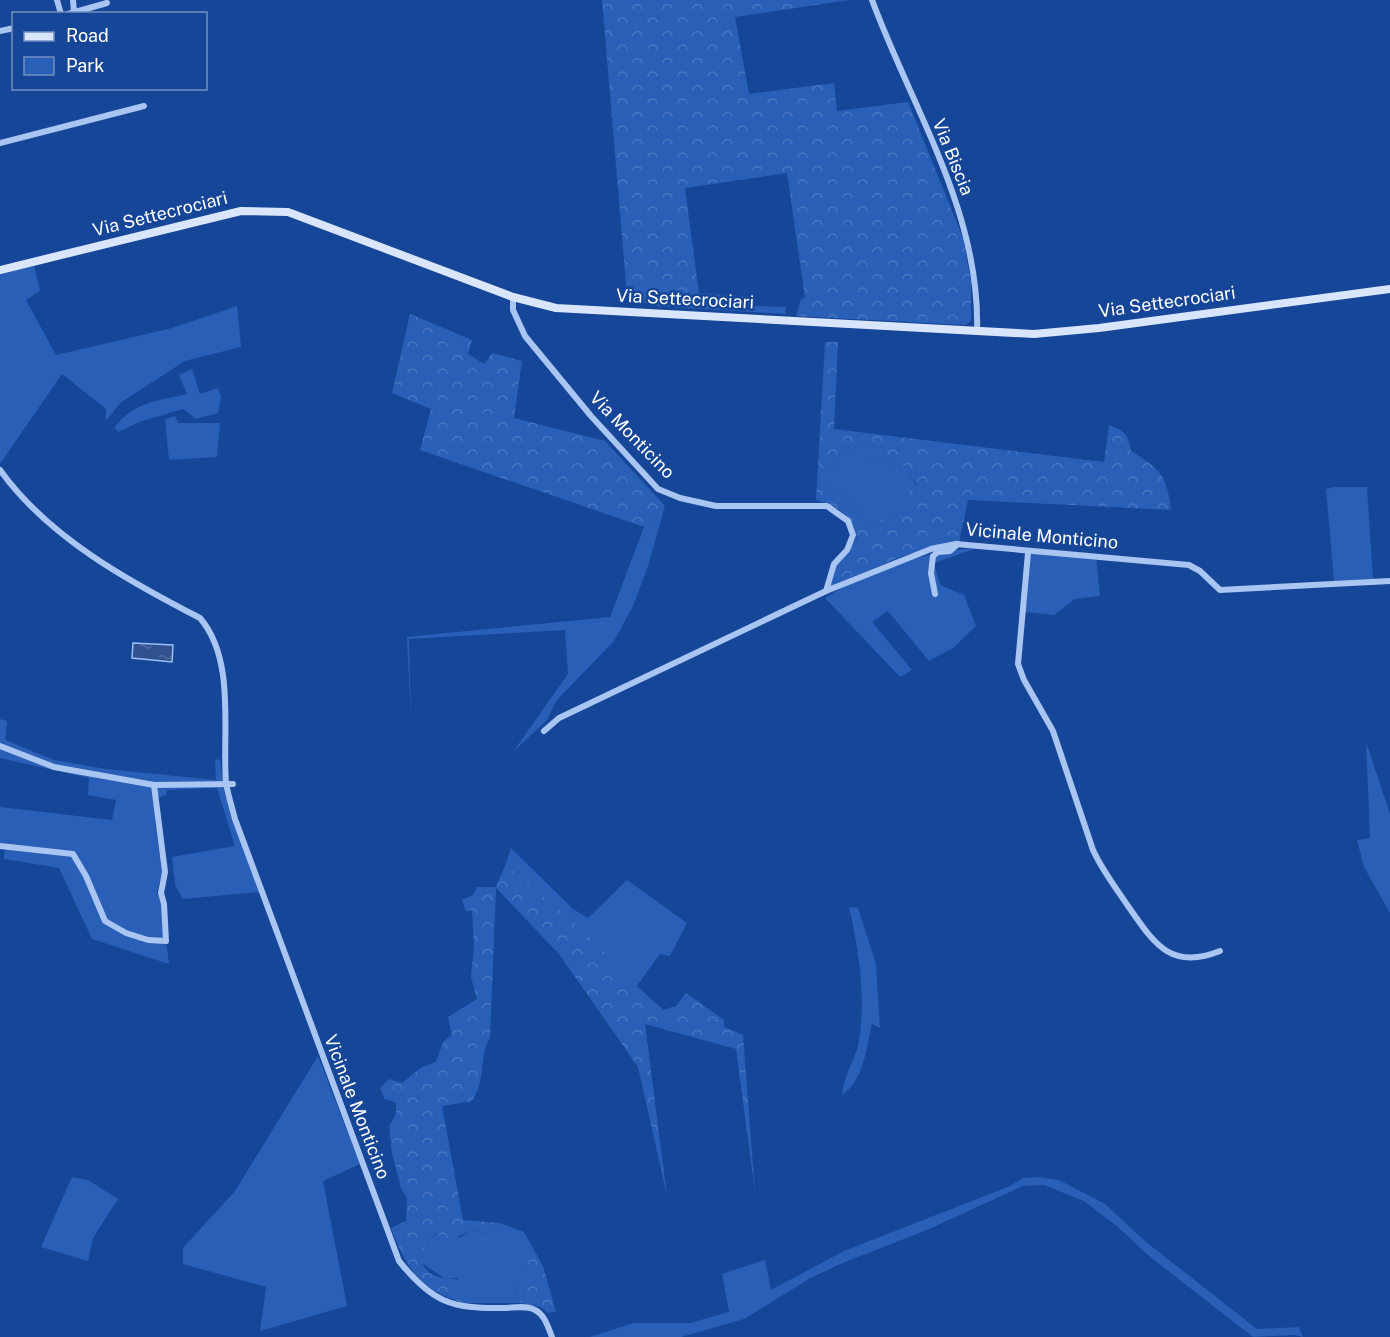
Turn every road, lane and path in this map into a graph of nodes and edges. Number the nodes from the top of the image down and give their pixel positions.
1 (872, 0) edge
2 (107, 3) dead end
3 (75, 12) edge
4 (144, 106) dead end
5 (0, 143) edge
6 (0, 270) edge
7 (1390, 289) edge
8 (513, 297) junction
9 (977, 332) junction
10 (1, 471) edge
11 (958, 544) junction
12 (1028, 553) junction
13 (1390, 582) edge
14 (826, 591) junction
15 (935, 594) dead end
16 (544, 731) dead end
17 (0, 746) edge
18 (154, 785) junction
19 (230, 785) junction
20 (0, 846) edge
21 (1220, 951) dead end
22 (552, 1337) edge

1 - 9 street, Via Biscia
2 - 3 street
4 - 5 street
6 - 8 main road, Via Settecrociari
7 - 9 main road, Via Settecrociari
8 - 9 main road, Via Settecrociari
8 - 14 street, Via Monticino
10 - 19 street, Vicinale Monticino
11 - 12 street, Vicinale Monticino
11 - 14 street, Vicinale Monticino
11 - 15 street
12 - 13 street, Vicinale Monticino
12 - 21 street
14 - 16 street, Vicinale Monticino
17 - 18 street
18 - 19 street
18 - 20 street
19 - 22 street, Vicinale Monticino

